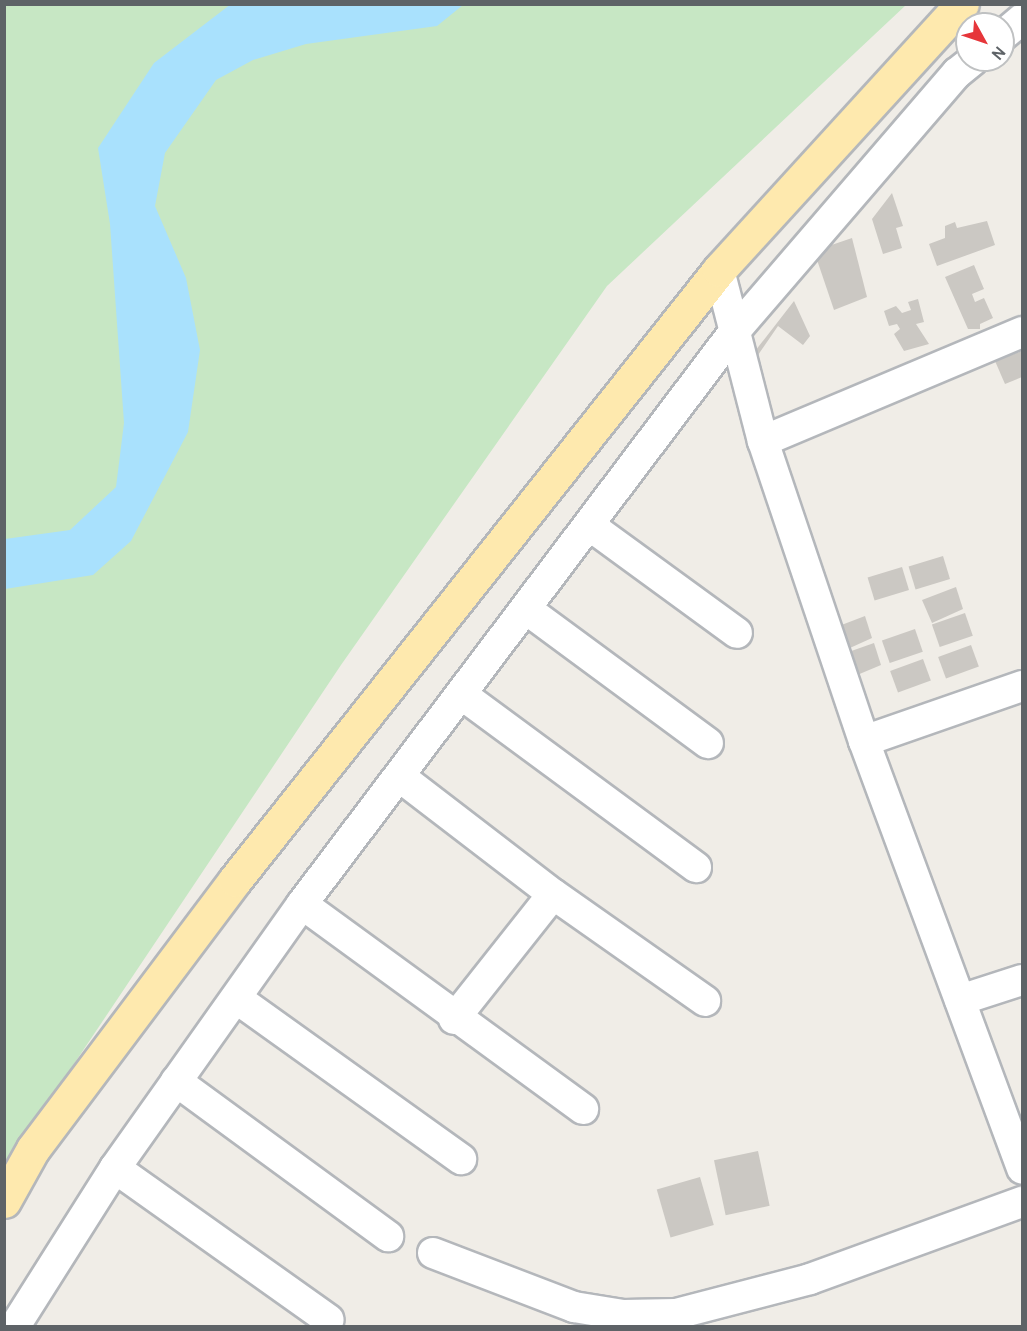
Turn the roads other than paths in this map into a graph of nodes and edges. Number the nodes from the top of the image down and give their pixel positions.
1 (962, 4) edge
2 (958, 72) edge
3 (719, 270) junction
4 (735, 332) junction
5 (1023, 332) edge
6 (763, 441) junction
7 (589, 525) junction
8 (526, 609) junction
9 (737, 633) dead end
10 (1023, 686) edge
11 (461, 694) junction
12 (864, 741) junction
13 (708, 743) dead end
14 (399, 776) junction
15 (696, 867) dead end
16 (554, 894) junction
17 (302, 904) junction
18 (1023, 980) edge
19 (236, 998) junction
20 (960, 1000) junction
21 (705, 1001) dead end
22 (454, 1019) junction
23 (176, 1081) junction
24 (582, 1109) dead end
25 (461, 1159) dead end
26 (114, 1168) junction
27 (1023, 1169) edge
28 (4, 1201) edge
29 (1023, 1202) edge
30 (387, 1236) dead end
31 (433, 1253) dead end
32 (329, 1320) dead end
33 (15, 1326) edge

1 - 3 main road
2 - 4 street
3 - 4 street
3 - 28 main road
4 - 6 street
4 - 7 street
5 - 6 street
6 - 12 street
7 - 8 street
7 - 9 street
8 - 11 street
8 - 13 street
10 - 12 street
11 - 14 street
11 - 15 street
12 - 20 street
14 - 16 street
14 - 17 street
16 - 21 street
16 - 22 street
17 - 19 street
17 - 22 street
18 - 20 street
19 - 23 street
19 - 25 street
20 - 27 street
22 - 24 street
23 - 26 street
23 - 30 street
26 - 32 street
26 - 33 street
29 - 31 street

